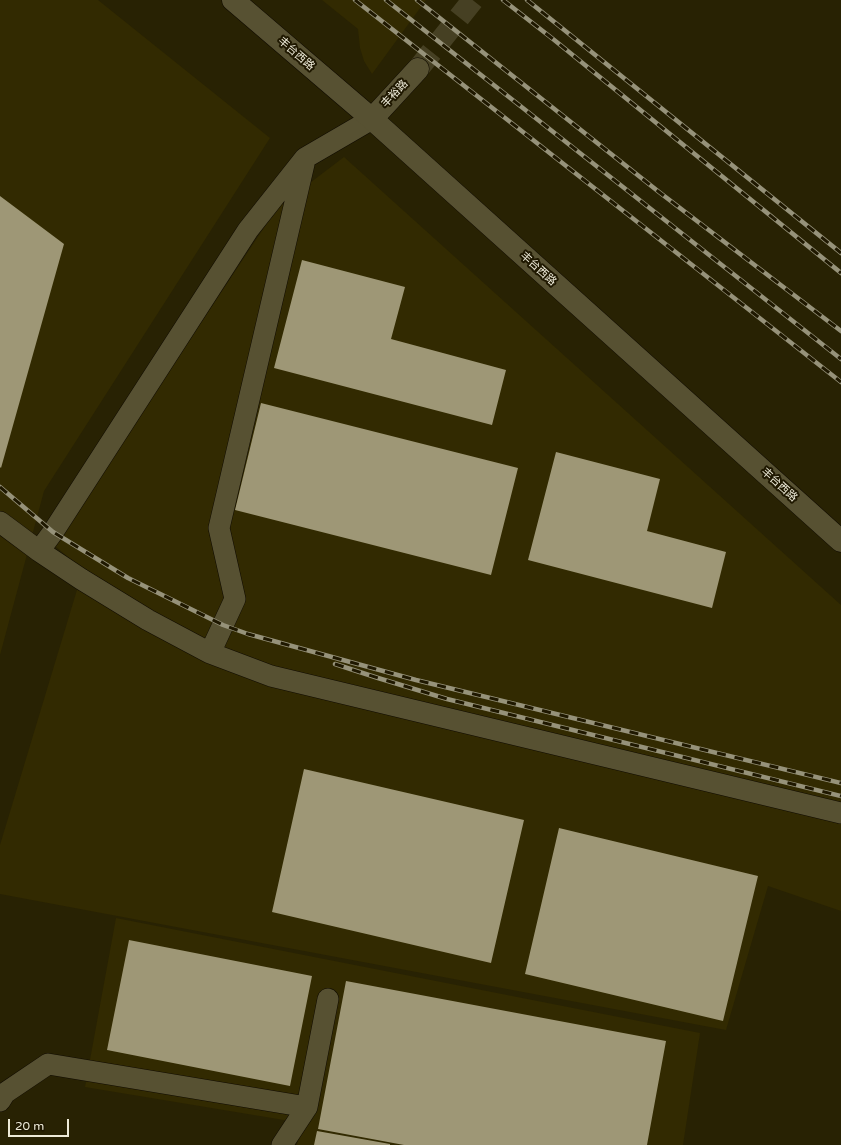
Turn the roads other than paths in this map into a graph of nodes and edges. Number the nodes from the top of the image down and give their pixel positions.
1 (233, 0) edge
2 (418, 69) tunnel mouth
3 (372, 119) junction
4 (305, 158) junction
5 (0, 522) edge
6 (841, 541) edge
7 (39, 552) junction
8 (210, 652) junction
9 (841, 813) edge
10 (328, 999) dead end
11 (0, 1101) edge
12 (307, 1107) junction
13 (282, 1145) edge

1 - 3 main road, 丰台西路
2 - 3 main road, 丰裕路
3 - 4 street
3 - 6 main road, 丰台西路
4 - 7 street
4 - 8 street
5 - 7 street
7 - 8 street
8 - 9 street
10 - 12 street
11 - 12 street
12 - 13 street

